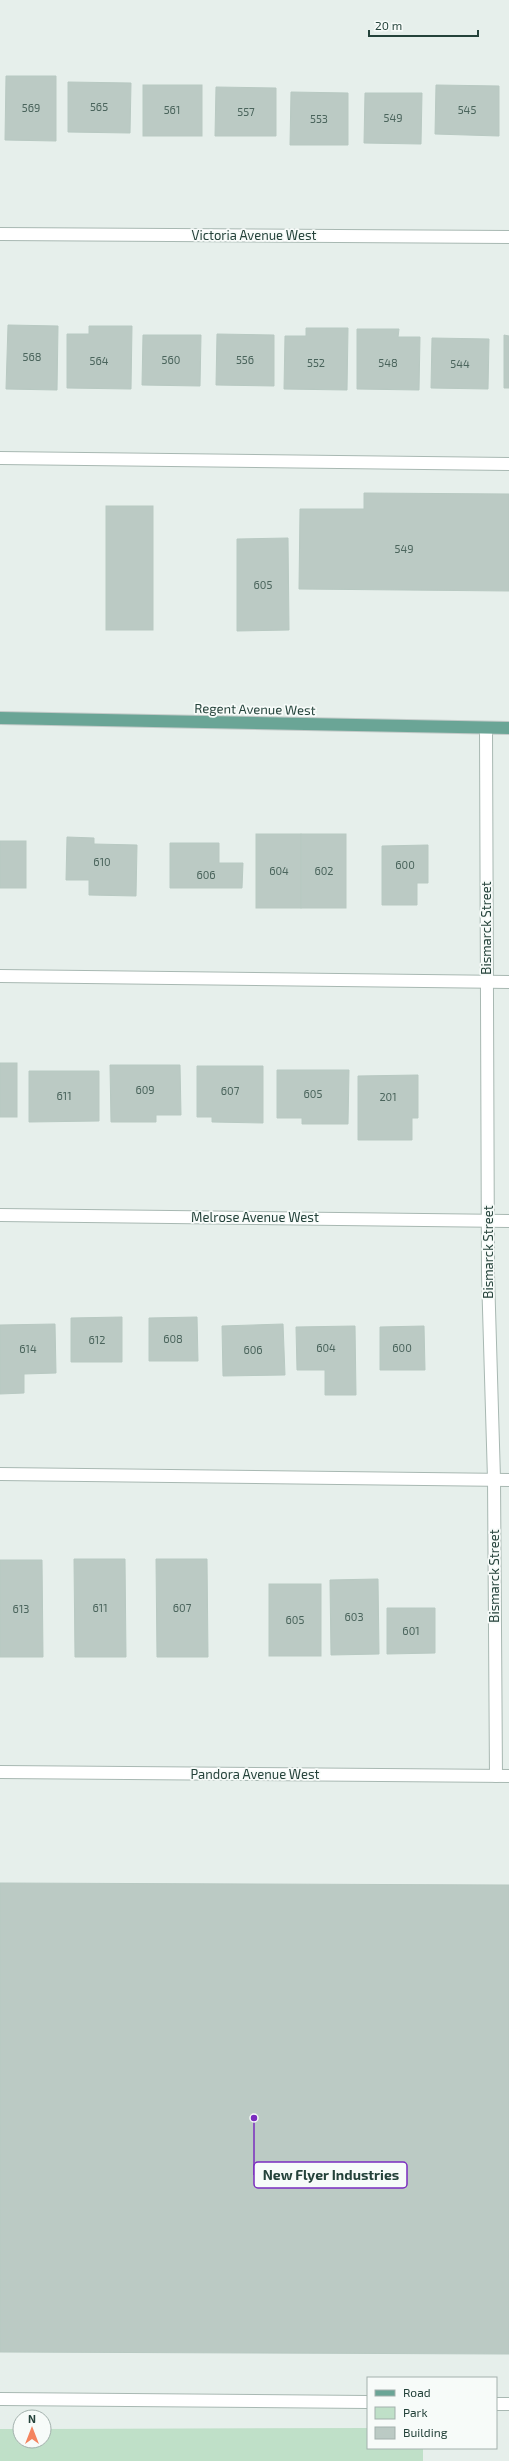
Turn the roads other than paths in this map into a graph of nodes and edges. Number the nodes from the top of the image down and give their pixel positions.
1 (0, 234) edge
2 (509, 237) edge
3 (0, 458) edge
4 (509, 464) edge
5 (0, 718) edge
6 (486, 728) junction
7 (509, 728) edge
8 (0, 976) edge
9 (487, 982) junction
10 (509, 982) edge
11 (0, 1215) edge
12 (488, 1221) junction
13 (509, 1221) edge
14 (0, 1474) edge
15 (494, 1479) junction
16 (509, 1480) edge
17 (0, 1772) edge
18 (496, 1776) junction
19 (509, 1776) edge
20 (0, 2399) edge
21 (367, 2402) edge
22 (497, 2404) edge
23 (509, 2404) edge

1 - 2 street, Victoria Avenue West
3 - 4 street
5 - 6 main road, Regent Avenue West
6 - 7 main road, Regent Avenue West
6 - 9 street, Bismarck Street
8 - 9 street
9 - 10 street
9 - 12 street, Bismarck Street
11 - 12 street, Melrose Avenue West
12 - 13 street, Melrose Avenue West
12 - 15 street, Bismarck Street
14 - 15 street
15 - 16 street
15 - 18 street, Bismarck Street
17 - 18 street, Pandora Avenue West
18 - 19 street, Pandora Avenue West
20 - 21 street
22 - 23 street

